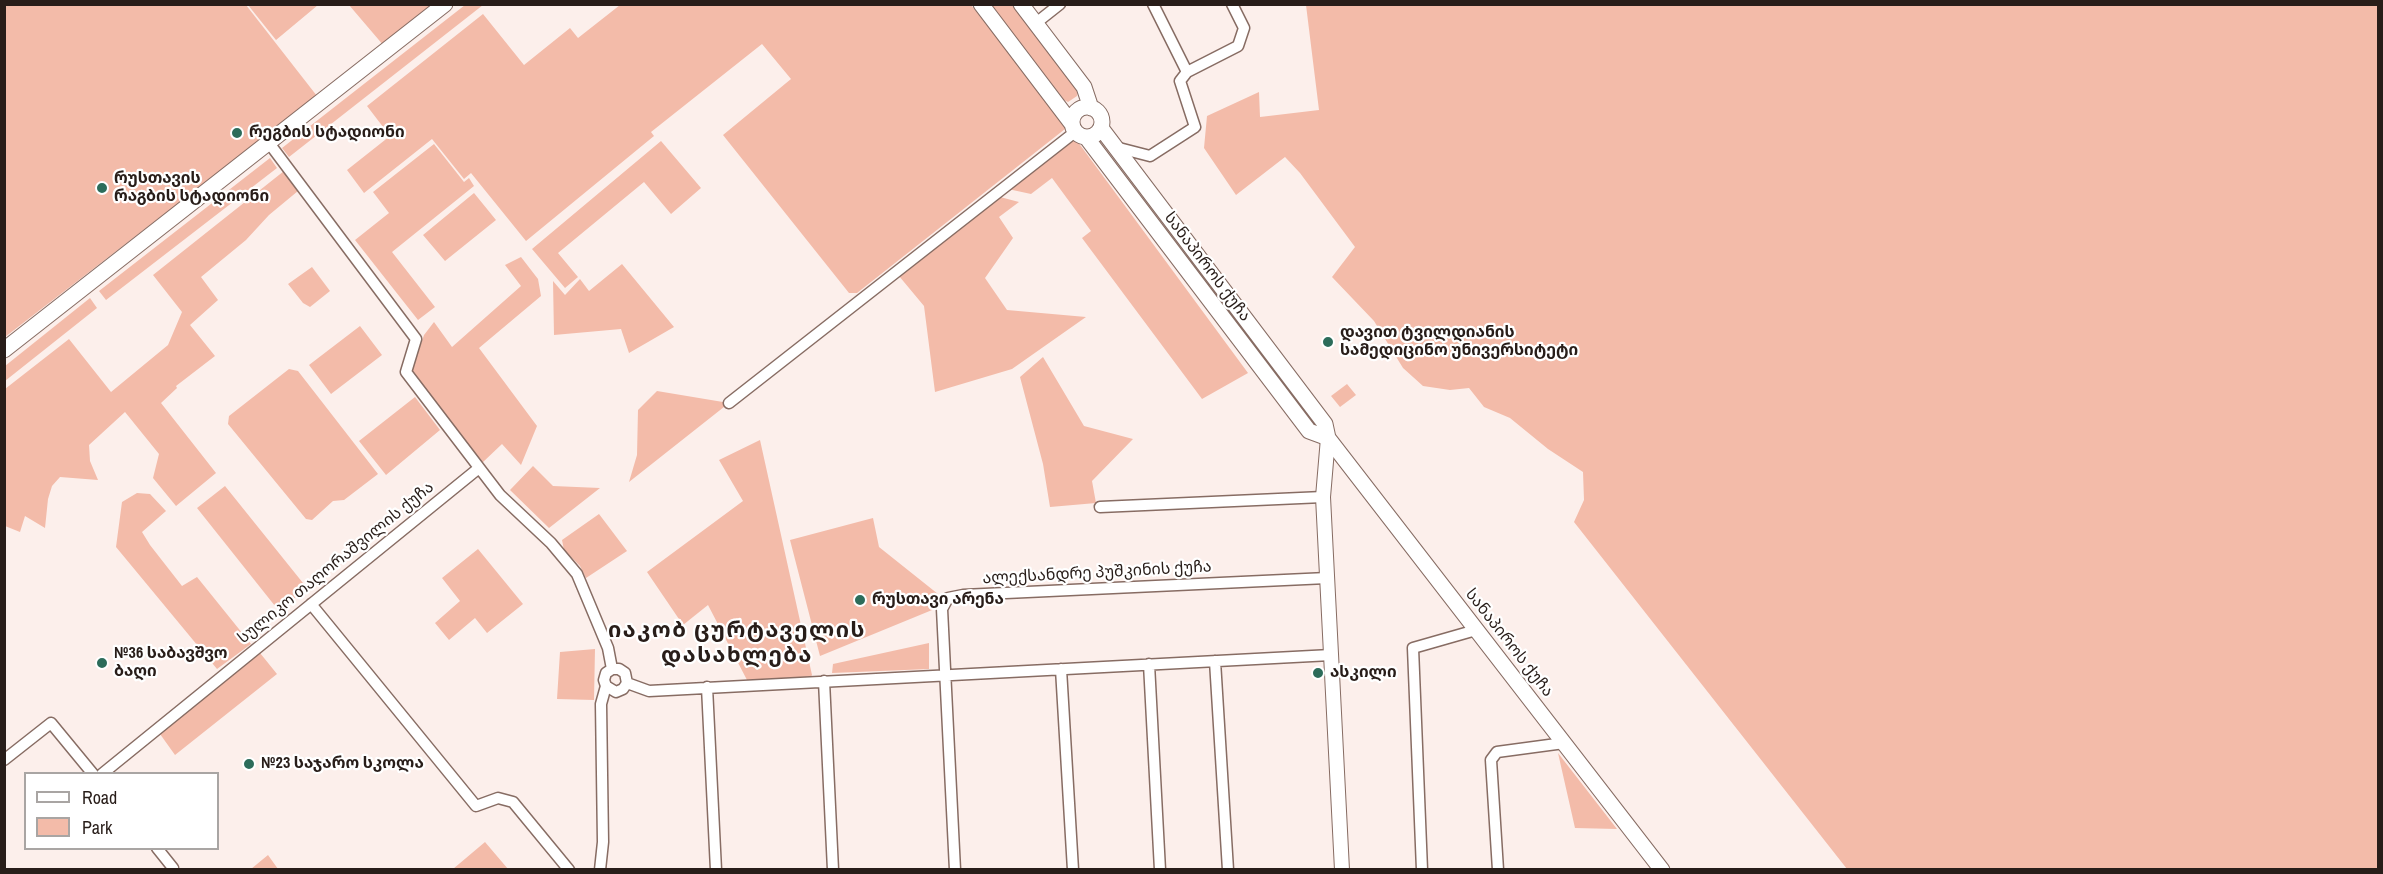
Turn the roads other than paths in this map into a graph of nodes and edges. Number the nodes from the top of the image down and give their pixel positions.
1 (445, 4) edge
2 (981, 4) edge
3 (1021, 4) edge
4 (1060, 4) edge
5 (1153, 4) edge
6 (1232, 4) edge
7 (1036, 23) junction
8 (1187, 72) junction
9 (1091, 108) junction
10 (1101, 128) junction
11 (1078, 131) junction
12 (269, 143) junction
13 (1115, 147) junction
14 (4, 350) edge
15 (729, 403) dead end
16 (1328, 438) junction
17 (478, 468) junction
18 (1323, 497) junction
19 (1100, 507) dead end
20 (1327, 578) junction
21 (310, 604) junction
22 (1476, 630) junction
23 (1331, 655) junction
24 (1215, 661) junction
25 (1149, 664) junction
26 (612, 669) junction
27 (1061, 669) junction
28 (945, 675) junction
29 (824, 681) junction
30 (627, 683) junction
31 (606, 686) junction
32 (706, 687) junction
33 (1564, 743) junction
34 (4, 760) edge
35 (91, 772) edge
36 (104, 772) edge
37 (157, 850) edge
38 (171, 870) edge
39 (569, 870) edge
40 (600, 870) edge
41 (716, 870) edge
42 (833, 870) edge
43 (955, 870) edge
44 (1073, 870) edge
45 (1160, 870) edge
46 (1228, 870) edge
47 (1342, 870) edge
48 (1422, 870) edge
49 (1498, 870) edge
50 (1662, 870) edge

1 - 12 main road
2 - 11 main road, სანაპიროს ქუჩა
3 - 7 main road
4 - 7 street
5 - 8 street
6 - 8 street
7 - 9 main road
8 - 13 street
9 - 10 main road
9 - 11 main road
10 - 11 main road
10 - 13 main road, სანაპიროს ქუჩა
11 - 15 street
11 - 16 main road, სანაპიროს ქუჩა
12 - 14 main road
12 - 17 street
13 - 16 main road, სანაპიროს ქუჩა
16 - 18 street
16 - 22 main road, სანაპიროს ქუჩა
17 - 21 street, სულიკო თაღორაშვილის ქუჩა
17 - 26 street
18 - 19 street
18 - 20 street
20 - 23 street
20 - 28 street, ალექსანდრე პუშკინის ქუჩა
21 - 36 street, სულიკო თაღორაშვილის ქუჩა
21 - 39 street
22 - 33 main road, სანაპიროს ქუჩა
22 - 48 street
23 - 24 street
23 - 47 street
24 - 25 street
24 - 46 street
25 - 27 street
25 - 45 street
26 - 30 street
26 - 31 street
27 - 28 street
27 - 44 street
28 - 29 street
28 - 43 street
29 - 32 street
29 - 42 street
30 - 31 street
30 - 32 street
31 - 40 street
32 - 41 street
33 - 49 street
33 - 50 main road, სანაპიროს ქუჩა
34 - 35 street
37 - 38 street

